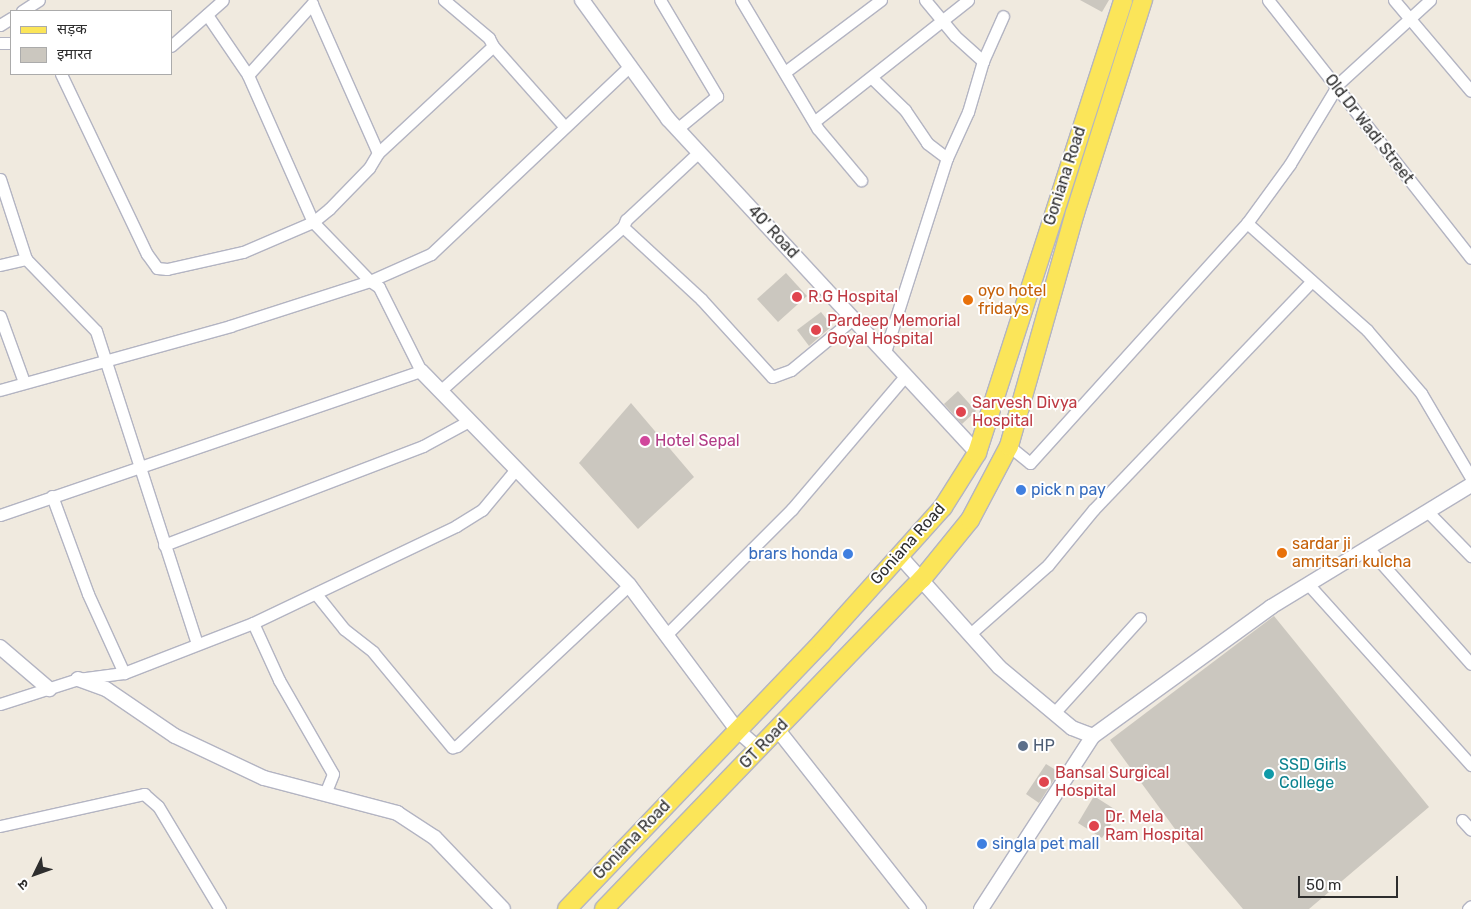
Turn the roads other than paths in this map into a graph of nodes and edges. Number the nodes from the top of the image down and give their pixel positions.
1 (39, 0) edge
2 (223, 0) edge
3 (444, 0) edge
4 (582, 0) edge
5 (660, 0) edge
6 (741, 0) edge
7 (881, 0) edge
8 (926, 0) edge
9 (968, 0) edge
10 (1123, 0) edge
11 (1143, 0) edge
12 (1268, 0) edge
13 (1394, 0) edge
14 (1430, 0) edge
15 (24, 10) edge
16 (207, 15) junction
17 (1002, 16) dead end
18 (1411, 18) junction
19 (943, 20) junction
20 (172, 45) edge
21 (493, 46) junction
22 (983, 61) junction
23 (630, 66) junction
24 (785, 72) junction
25 (61, 75) edge
26 (248, 75) junction
27 (872, 78) junction
28 (1337, 88) junction
29 (1471, 91) edge
30 (815, 121) junction
31 (565, 127) junction
32 (677, 129) junction
33 (699, 152) junction
34 (378, 153) junction
35 (947, 158) junction
36 (0, 179) edge
37 (861, 180) dead end
38 (313, 222) junction
39 (1247, 223) junction
40 (623, 227) junction
41 (1471, 258) edge
42 (26, 259) junction
43 (0, 265) edge
44 (1312, 281) junction
45 (370, 282) junction
46 (0, 316) edge
47 (854, 318) junction
48 (885, 352) junction
49 (106, 360) junction
50 (421, 371) junction
51 (906, 375) junction
52 (24, 382) junction
53 (0, 390) edge
54 (440, 391) junction
55 (469, 421) junction
56 (1009, 446) junction
57 (976, 453) junction
58 (140, 466) junction
59 (516, 469) junction
60 (1471, 478) edge
61 (1471, 486) edge
62 (52, 496) junction
63 (1428, 512) junction
64 (0, 515) edge
65 (164, 545) junction
66 (1368, 548) junction
67 (899, 555) junction
68 (1471, 556) edge
69 (922, 579) junction
70 (1308, 584) junction
71 (629, 585) junction
72 (316, 594) junction
73 (1140, 618) dead end
74 (253, 623) junction
75 (970, 634) junction
76 (666, 635) junction
77 (197, 644) junction
78 (0, 647) edge
79 (1471, 664) edge
80 (124, 673) junction
81 (78, 680) junction
82 (49, 689) junction
83 (0, 704) edge
84 (1054, 713) junction
85 (737, 730) junction
86 (778, 730) junction
87 (1093, 736) junction
88 (759, 749) junction
89 (1471, 765) edge
90 (325, 794) junction
91 (1462, 820) dead end
92 (0, 826) edge
93 (1471, 830) edge
94 (1471, 906) edge
95 (220, 909) edge
96 (503, 909) edge
97 (567, 909) edge
98 (604, 909) edge
99 (919, 909) edge
100 (981, 909) edge
101 (1468, 909) edge

1 - 15 street
2 - 16 street
3 - 21 street
4 - 23 street, 40' Road
5 - 32 street
6 - 24 street
7 - 24 street
8 - 19 street
9 - 19 street
10 - 57 main road, Goniana Road
11 - 56 main road, Goniana Road
12 - 28 street, Old Dr Wadi Street
13 - 18 street
14 - 18 street
16 - 20 street
16 - 26 street
17 - 22 street
18 - 28 street
18 - 29 street
19 - 22 street
19 - 27 street
21 - 31 street
21 - 34 street
22 - 35 street
23 - 31 street
23 - 32 street, 40' Road
24 - 30 street
25 - 38 street
26 - 34 street
26 - 38 street
27 - 30 street
27 - 35 street
28 - 39 street
28 - 41 street, Old Dr Wadi Street
30 - 37 street
31 - 45 street
32 - 33 street, 40' Road
33 - 40 street
33 - 47 street, 40' Road
34 - 38 street
35 - 48 street
36 - 42 street
38 - 45 street
39 - 44 street
39 - 56 street
40 - 47 street
40 - 54 street
42 - 43 street
42 - 49 street
44 - 60 street
44 - 75 street
45 - 49 street
45 - 50 street
46 - 52 street
47 - 48 street, 40' Road
48 - 51 street, 40' Road
49 - 52 street
49 - 58 street
50 - 54 street
50 - 58 street
51 - 57 street, 40' Road
51 - 76 street
52 - 53 street
54 - 55 street
55 - 59 street
55 - 65 street
56 - 69 main road, Goniana Road
57 - 67 main road, Goniana Road
58 - 62 street
58 - 65 street
59 - 71 street
59 - 72 street
61 - 63 street
62 - 64 street
62 - 80 street
63 - 66 street
63 - 68 street
65 - 77 street
66 - 70 street
66 - 79 street
67 - 69 street
67 - 85 main road, Goniana Road
69 - 75 street
69 - 86 main road, GT Road
70 - 87 street
70 - 89 street
71 - 72 street
71 - 76 street
72 - 74 street
73 - 84 street
74 - 77 street
74 - 90 street
75 - 84 street
76 - 85 street
77 - 80 street
78 - 82 street
80 - 81 street
81 - 82 street
81 - 90 street
82 - 83 street
84 - 87 street
85 - 88 street
85 - 97 main road, Goniana Road
86 - 88 main road, GT Road
86 - 99 street
87 - 100 street
88 - 98 main road, GT Road
90 - 96 street
91 - 93 street
92 - 95 street
94 - 101 street

